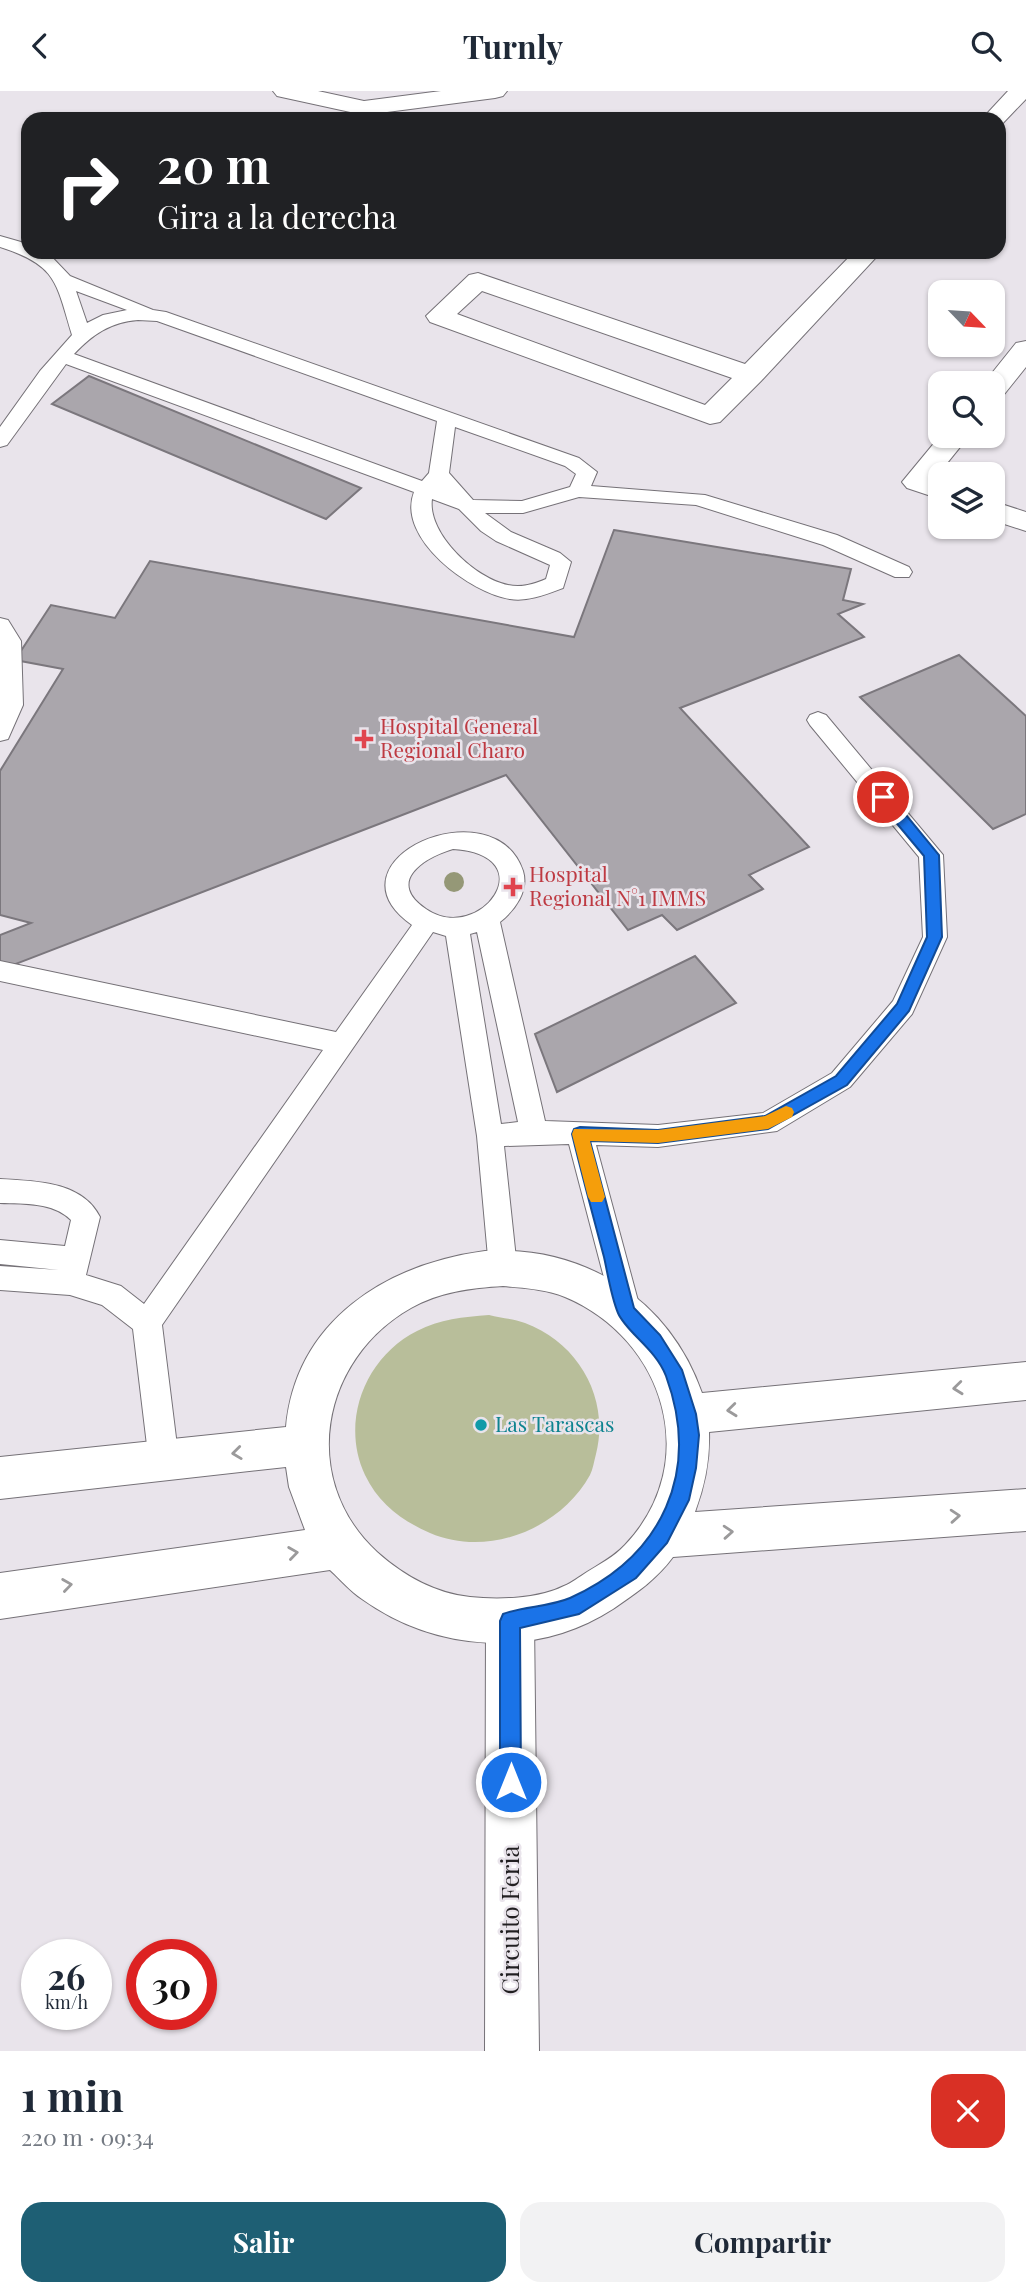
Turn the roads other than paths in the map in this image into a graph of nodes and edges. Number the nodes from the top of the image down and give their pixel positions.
1 (285, 91) edge
2 (495, 91) edge
3 (1021, 91) edge
4 (1001, 112) edge
5 (0, 241) edge
6 (21, 248) edge
7 (44, 259) edge
8 (861, 259) edge
9 (64, 280) junction
10 (160, 316) junction
11 (82, 338) junction
12 (1026, 349) edge
13 (62, 356) junction
14 (751, 375) junction
15 (1005, 375) edge
16 (447, 418) junction
17 (0, 441) edge
18 (945, 448) edge
19 (934, 462) edge
20 (928, 469) edge
21 (439, 474) junction
22 (928, 486) edge
23 (424, 491) junction
24 (578, 491) junction
25 (470, 506) junction
26 (1005, 514) edge
27 (1026, 522) edge
28 (902, 572) dead end
29 (0, 625) edge
30 (818, 720) dead end
31 (0, 733) edge
32 (487, 919) junction
33 (427, 922) junction
34 (457, 927) junction
35 (0, 971) edge
36 (343, 1044) junction
37 (534, 1132) junction
38 (580, 1134) junction
39 (489, 1136) junction
40 (0, 1191) edge
41 (0, 1252) edge
42 (503, 1268) junction
43 (73, 1271) junction
44 (0, 1278) edge
45 (626, 1312) junction
46 (147, 1323) junction
47 (1026, 1381) edge
48 (687, 1414) junction
49 (304, 1445) junction
50 (164, 1462) junction
51 (0, 1478) edge
52 (1026, 1510) edge
53 (660, 1537) junction
54 (340, 1547) junction
55 (0, 1596) edge
56 (510, 1621) junction
57 (512, 2051) edge

1 - 2 street
3 - 4 street
5 - 6 lane
7 - 9 lane
8 - 14 street
9 - 10 lane
9 - 11 lane
10 - 11 lane
10 - 16 lane
11 - 13 lane
12 - 15 street
13 - 17 lane
13 - 23 lane
14 - 14 street
16 - 21 lane
16 - 24 lane
18 - 19 street
20 - 22 street
21 - 23 lane
21 - 25 lane
23 - 25 lane
23 - 25 lane
24 - 25 lane
24 - 28 lane
26 - 27 street
29 - 31 lane
30 - 38 lane
32 - 33 lane
32 - 34 lane
32 - 37 lane
33 - 34 lane
33 - 36 lane
34 - 39 lane
35 - 36 lane
36 - 46 lane
37 - 38 lane
37 - 39 lane
38 - 45 lane
39 - 42 lane
40 - 43 lane
41 - 43 lane
42 - 45 street
42 - 49 street
43 - 44 lane
43 - 46 lane
45 - 48 street
46 - 50 lane
47 -> 48 street
48 - 53 street
49 -> 50 street
49 - 54 street
50 - 51 street
53 -> 52 street
53 - 56 street
55 -> 54 street
54 - 56 street
56 - 57 street, Circuito Feria

